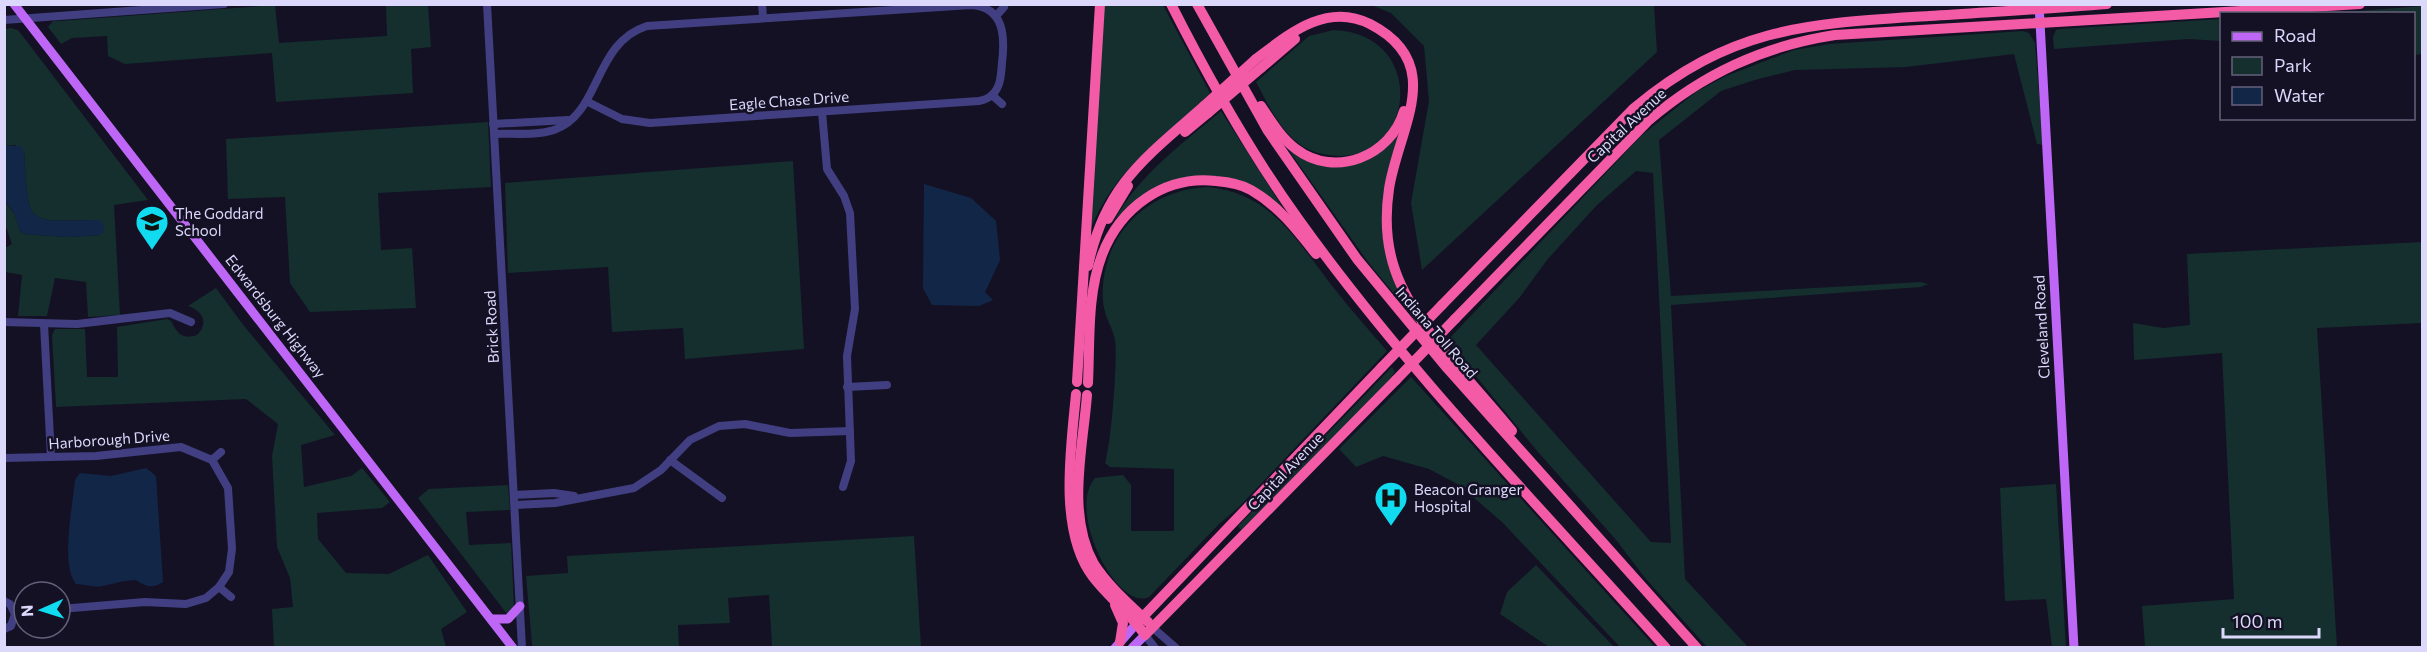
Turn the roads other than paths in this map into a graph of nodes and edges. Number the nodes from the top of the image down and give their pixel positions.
1 (14, 4) edge
2 (224, 4) edge
3 (487, 4) edge
4 (762, 4) edge
5 (1100, 4) edge
6 (1171, 4) edge
7 (1197, 4) edge
8 (2107, 4) edge
9 (2361, 4) edge
10 (1004, 7) dead end
11 (2040, 7) edge
12 (996, 16) junction
13 (763, 17) junction
14 (25, 18) junction
15 (1204, 18) junction
16 (4, 20) edge
17 (2040, 21) junction
18 (1258, 63) junction
19 (994, 93) junction
20 (586, 101) junction
21 (1002, 104) dead end
22 (1206, 110) junction
23 (822, 112) junction
24 (568, 120) junction
25 (493, 124) junction
26 (494, 134) junction
27 (1094, 283) junction
28 (1083, 291) junction
29 (1374, 317) junction
30 (4, 322) edge
31 (190, 322) dead end
32 (44, 324) junction
33 (887, 385) dead end
34 (847, 387) junction
35 (850, 431) junction
36 (221, 452) dead end
37 (51, 457) junction
38 (4, 458) edge
39 (212, 460) junction
40 (670, 460) junction
41 (1545, 478) junction
42 (843, 487) dead end
43 (514, 495) junction
44 (578, 497) junction
45 (722, 498) dead end
46 (515, 505) junction
47 (219, 587) junction
48 (1107, 592) junction
49 (231, 597) dead end
50 (520, 606) junction
51 (72, 608) edge
52 (491, 619) junction
53 (1140, 621) junction
54 (1149, 631) junction
55 (1117, 645) edge
56 (513, 648) edge
57 (522, 648) edge
58 (1132, 648) edge
59 (1155, 648) edge
60 (1176, 648) edge
61 (1666, 648) edge
62 (1697, 648) edge
63 (2074, 648) edge

1 - 14 main road, Edwardsburg Highway
2 - 14 street
3 - 25 street, Brick Road
4 - 13 street
5 - 28 highway
6 - 29 highway
7 - 15 highway, Indiana Toll Road
8 - 11 highway, Capital Avenue
9 - 17 highway, Capital Avenue
10 - 12 street
11 - 17 main road, Cleveland Road
11 - 53 highway, Capital Avenue, bridge
12 - 13 street
12 - 19 street
13 - 20 street
14 - 16 street
14 - 52 main road, Edwardsburg Highway
15 - 18 highway
15 - 41 highway, Indiana Toll Road
17 - 54 highway, Capital Avenue, bridge
17 - 63 main road, Cleveland Road
18 - 22 highway, bridge
18 - 41 highway
19 - 21 street
19 - 23 street, Eagle Chase Drive
20 - 23 street, Eagle Chase Drive
20 - 24 street
22 - 27 highway
22 - 28 highway
23 - 34 street
24 - 25 street
24 - 26 street
25 - 26 street, Brick Road
26 - 43 street, Brick Road
27 - 28 highway
27 - 29 highway
29 - 61 highway
30 - 32 street
31 - 32 street
32 - 37 street
33 - 34 street
34 - 35 street
35 - 40 street
35 - 42 street
36 - 39 street
37 - 38 street, Harborough Drive
37 - 39 street, Harborough Drive
39 - 47 street
40 - 44 street
40 - 45 street
41 - 62 highway, Indiana Toll Road
43 - 44 street
43 - 46 street, Brick Road
44 - 46 street
46 - 50 street, Brick Road
47 - 49 street
47 - 51 street
48 - 53 highway
48 - 53 highway
48 - 55 highway
50 - 52 main road
50 - 57 street, Brick Road
52 - 56 main road, Edwardsburg Highway
53 - 54 highway
53 - 55 main road, Capital Avenue
54 - 58 main road, Capital Avenue
54 - 59 street
54 - 60 street

